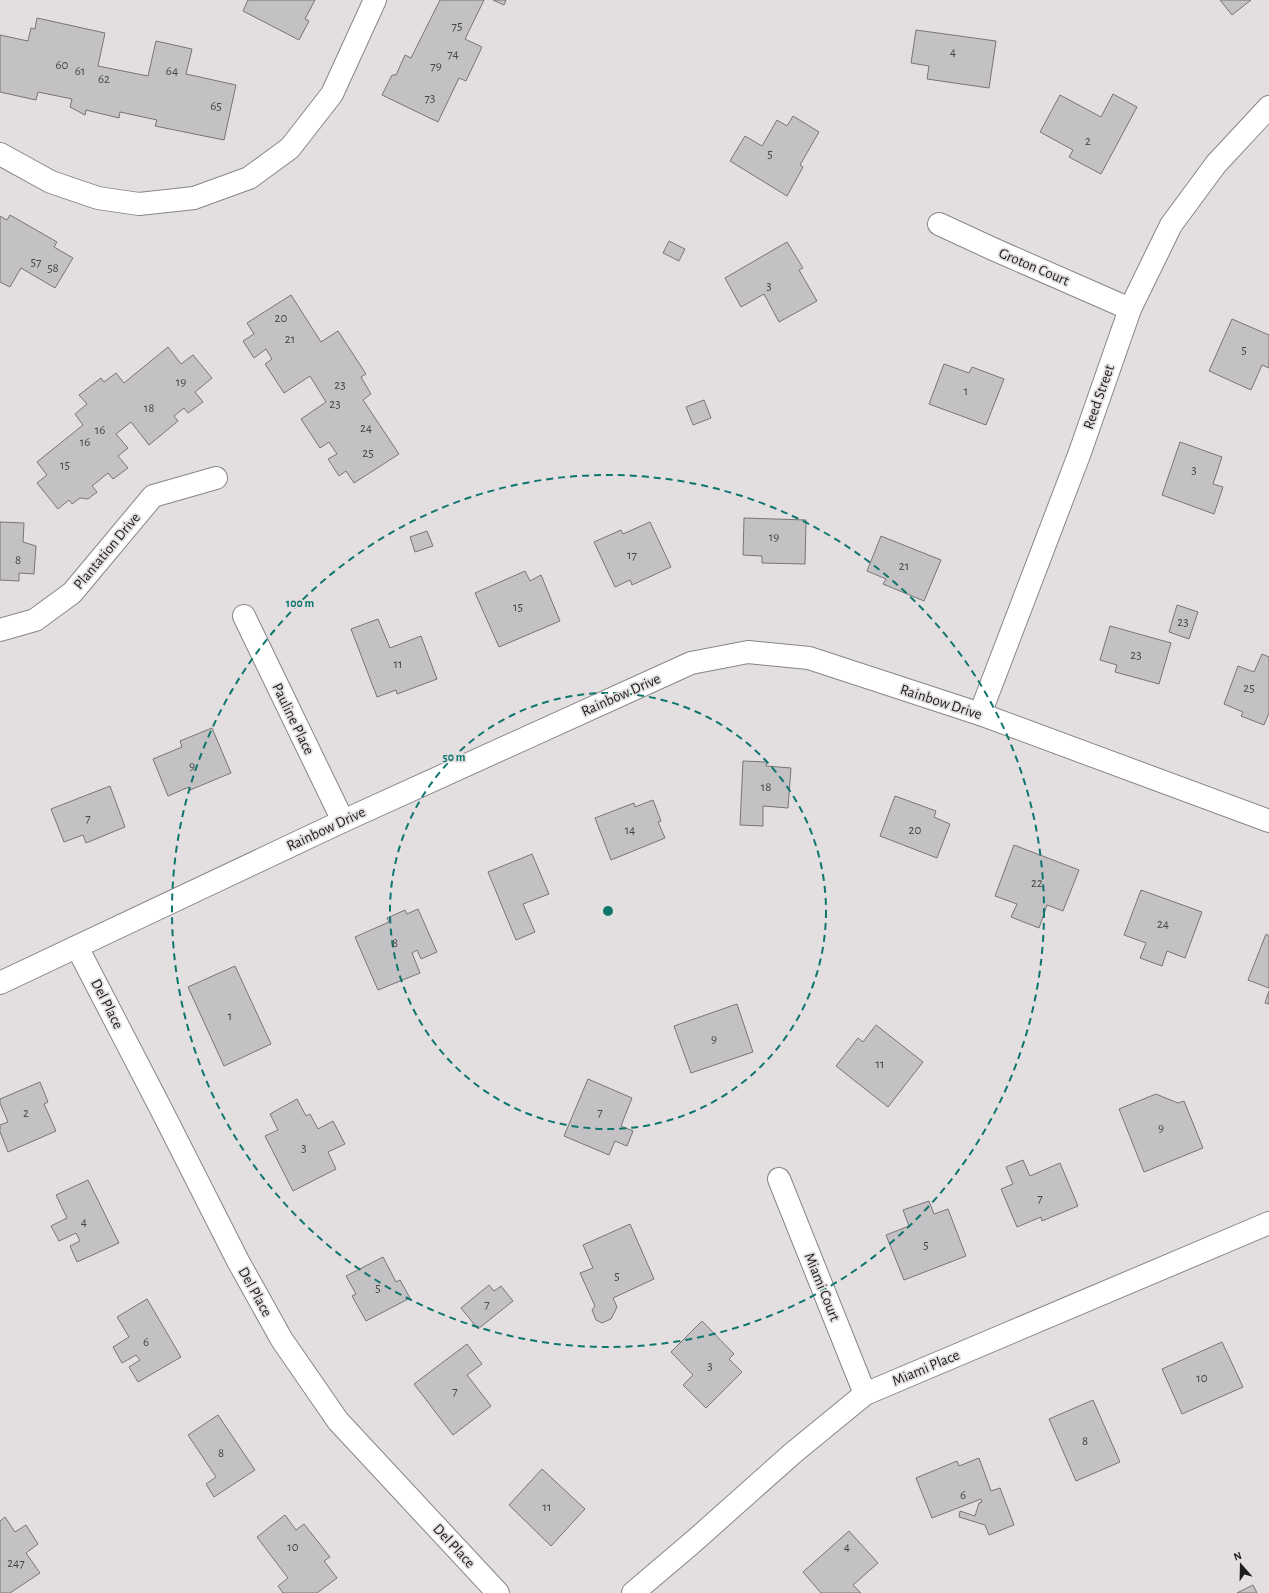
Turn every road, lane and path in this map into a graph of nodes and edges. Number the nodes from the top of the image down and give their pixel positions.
1 (375, 0) edge
2 (1269, 107) edge
3 (0, 154) edge
4 (939, 224) dead end
5 (1130, 309) junction
6 (216, 478) dead end
7 (244, 616) dead end
8 (0, 630) edge
9 (980, 714) junction
10 (343, 821) junction
11 (1269, 821) edge
12 (77, 947) junction
13 (0, 983) edge
14 (779, 1179) dead end
15 (1269, 1223) edge
16 (865, 1394) junction
17 (498, 1593) edge
18 (633, 1593) edge

1 - 3 street
2 - 5 street, Reed Street
4 - 5 street, Groton Court
5 - 9 street, Reed Street
6 - 8 street, Plantation Drive
7 - 10 street, Pauline Place
9 - 10 street, Rainbow Drive
9 - 11 street, Rainbow Drive
10 - 12 street, Rainbow Drive
12 - 13 street, Rainbow Drive
12 - 17 street, Del Place
14 - 16 street, Miami Court
15 - 16 street, Miami Place
16 - 18 street, Miami Place

